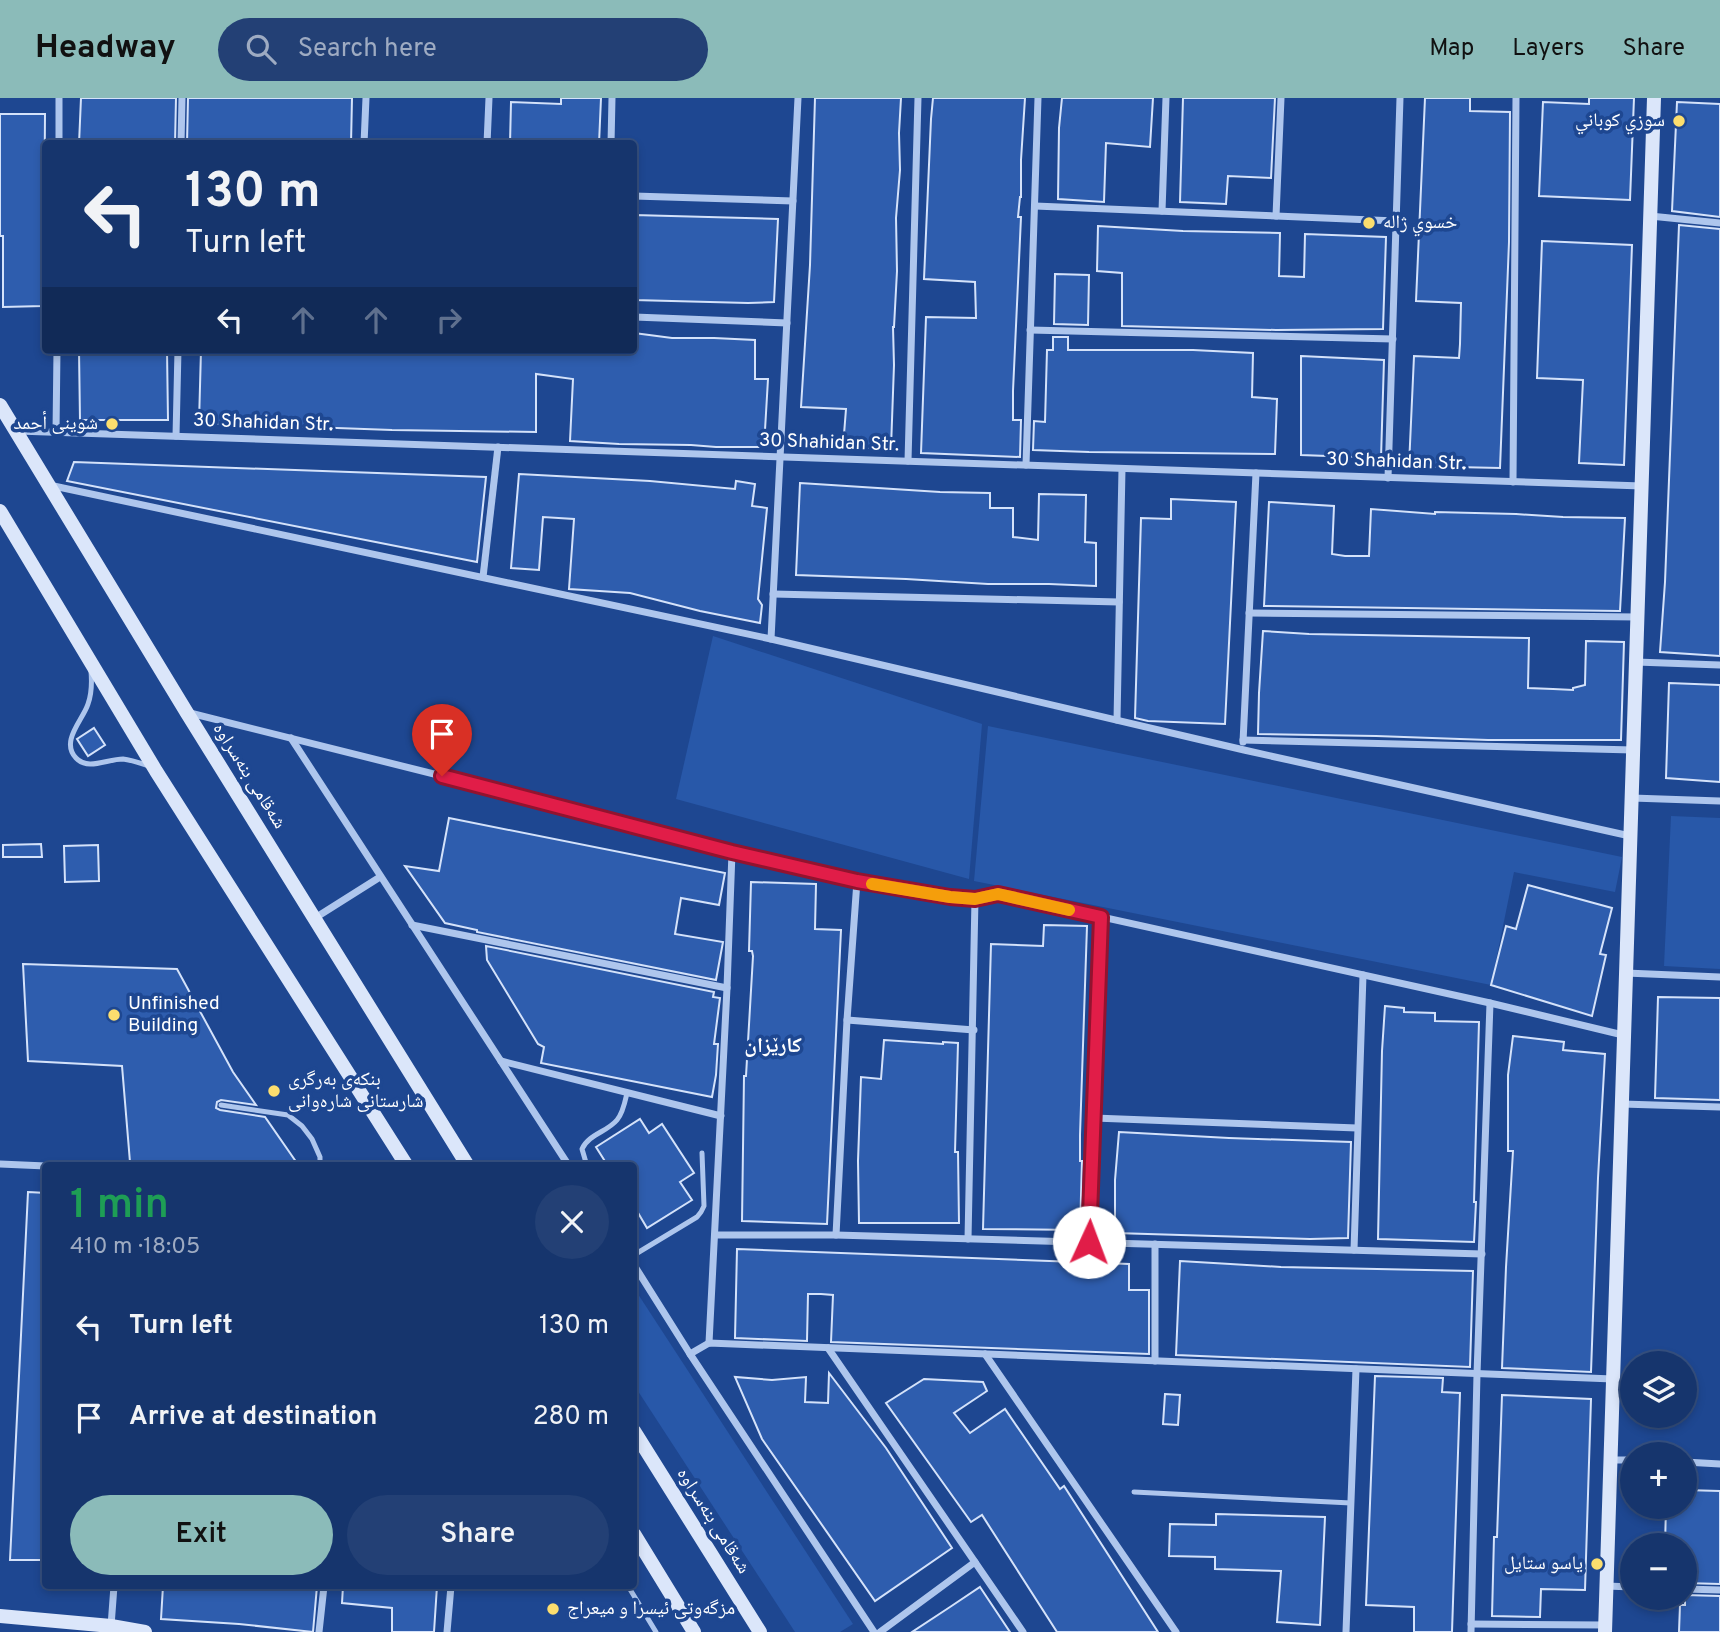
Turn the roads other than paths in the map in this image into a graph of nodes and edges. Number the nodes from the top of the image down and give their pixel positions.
1 (59, 98) edge
2 (182, 98) edge
3 (366, 98) edge
4 (489, 98) edge
5 (612, 98) edge
6 (798, 98) edge
7 (918, 98) edge
8 (1038, 98) edge
9 (1166, 98) edge
10 (1281, 98) edge
11 (1400, 98) edge
12 (1516, 98) edge
13 (1654, 98) edge
14 (59, 140) edge
15 (181, 140) edge
16 (364, 140) edge
17 (487, 140) edge
18 (611, 140) edge
19 (637, 196) edge
20 (793, 201) junction
21 (1035, 206) junction
22 (1162, 211) junction
23 (1276, 216) junction
24 (1650, 216) junction
25 (1396, 221) junction
26 (1720, 223) edge
27 (637, 317) edge
28 (787, 323) junction
29 (1030, 330) junction
30 (1393, 340) junction
31 (57, 354) edge
32 (178, 354) edge
33 (0, 405) edge
34 (16, 431) junction
35 (56, 432) junction
36 (176, 436) junction
37 (498, 447) junction
38 (781, 457) junction
39 (908, 461) junction
40 (1026, 465) junction
41 (1122, 468) junction
42 (1256, 473) junction
43 (1388, 478) junction
44 (1513, 482) junction
45 (49, 485) junction
46 (1642, 486) junction
47 (0, 511) edge
48 (483, 577) junction
49 (773, 594) junction
50 (1119, 602) junction
51 (1249, 613) junction
52 (1637, 617) junction
53 (771, 639) junction
54 (89, 662) junction
55 (1636, 662) junction
56 (1720, 665) edge
57 (187, 713) junction
58 (1117, 720) junction
59 (290, 737) junction
60 (1243, 740) junction
61 (1244, 750) junction
62 (1633, 750) junction
63 (156, 771) junction
64 (1632, 798) junction
65 (1720, 801) edge
66 (1630, 836) junction
67 (732, 852) junction
68 (380, 877) junction
69 (857, 881) junction
70 (975, 899) junction
71 (1101, 917) junction
72 (315, 918) junction
73 (412, 925) junction
74 (1626, 973) junction
75 (1363, 975) junction
76 (1720, 976) edge
77 (727, 988) junction
78 (1490, 1003) junction
79 (847, 1020) junction
80 (974, 1030) junction
81 (1624, 1035) junction
82 (500, 1061) junction
83 (627, 1093) junction
84 (1622, 1104) junction
85 (220, 1105) dead end
86 (1720, 1107) edge
87 (721, 1116) junction
88 (1094, 1118) junction
89 (1357, 1128) junction
90 (702, 1153) dead end
91 (320, 1162) edge
92 (404, 1162) edge
93 (466, 1162) edge
94 (566, 1162) edge
95 (586, 1162) edge
96 (0, 1164) edge
97 (42, 1166) edge
98 (836, 1235) junction
99 (715, 1236) junction
100 (968, 1239) junction
101 (1089, 1242) junction
102 (1155, 1244) junction
103 (1354, 1250) junction
104 (637, 1253) edge
105 (1482, 1254) junction
106 (637, 1270) edge
107 (709, 1343) junction
108 (828, 1348) junction
109 (690, 1354) junction
110 (985, 1354) junction
111 (1155, 1361) junction
112 (1356, 1369) junction
113 (1477, 1374) junction
114 (1613, 1379) junction
115 (637, 1436) edge
116 (1611, 1460) junction
117 (1620, 1460) edge
118 (1697, 1463) edge
119 (1720, 1464) edge
120 (1134, 1492) dead end
121 (1351, 1503) junction
122 (637, 1539) edge
123 (975, 1562) junction
124 (1606, 1586) junction
125 (1620, 1587) edge
126 (114, 1589) edge
127 (324, 1589) edge
128 (451, 1589) edge
129 (630, 1589) edge
130 (1697, 1589) edge
131 (1720, 1590) edge
132 (0, 1616) edge
133 (111, 1626) junction
134 (1471, 1628) edge
135 (1605, 1628) edge
136 (145, 1632) edge
137 (319, 1632) edge
138 (447, 1632) edge
139 (656, 1632) edge
140 (694, 1632) edge
141 (760, 1632) edge
142 (874, 1632) edge
143 (880, 1632) edge
144 (1023, 1632) edge
145 (1176, 1632) edge
146 (1346, 1632) edge

1 - 14 street
2 - 15 street
3 - 16 street
4 - 17 street
5 - 18 street
6 - 20 street
7 - 39 street
8 - 21 street
9 - 22 street
10 - 23 street
11 - 25 street
12 - 44 street
13 - 24 main road
19 - 20 street
20 - 28 street
21 - 22 street
21 - 29 street
22 - 23 street
23 - 25 street
24 - 26 street
24 - 46 main road
25 - 30 street
27 - 28 street
28 - 38 street
29 - 30 street
29 - 40 street
30 - 43 street
31 - 35 street
32 - 36 street
33 - 34 main road, شەقامی بنەسراوە
34 - 35 street, 30 Shahidan Str.
34 - 45 main road, شەقامی بنەسراوە
35 - 36 street, 30 Shahidan Str.
36 - 37 street, 30 Shahidan Str.
37 - 38 street, 30 Shahidan Str.
37 - 48 street
38 - 39 street, 30 Shahidan Str.
38 - 49 street
39 - 40 street, 30 Shahidan Str.
40 - 41 street, 30 Shahidan Str.
41 - 42 street, 30 Shahidan Str.
41 - 50 street
42 - 43 street, 30 Shahidan Str.
42 - 51 street
43 - 44 street, 30 Shahidan Str.
44 - 46 street, 30 Shahidan Str.
45 - 48 street
45 - 57 main road, شەقامی بنەسراوە
46 - 52 main road
47 - 54 main road
48 - 53 street
49 - 50 street
49 - 53 street
50 - 58 street
51 - 52 street
51 - 60 street
52 - 55 main road
53 - 58 street
54 - 63 main road
54 - 63 lane
55 - 56 street
55 - 62 main road
57 - 59 street
57 - 72 main road, شەقامی بنەسراوە
58 - 61 street
59 - 67 street
59 - 68 street
60 - 61 street
60 - 62 street
61 - 66 street
62 - 64 main road
63 - 92 main road
64 - 65 street
64 - 66 main road
66 - 74 main road
67 - 69 street
67 - 77 street
68 - 72 street
68 - 73 street
69 - 70 street
69 - 79 street
70 - 71 street
70 - 80 street
71 - 75 street
71 - 88 street
72 - 93 main road, شەقامی بنەسراوە
73 - 77 street
73 - 82 street
74 - 76 street
74 - 81 main road
75 - 78 street
75 - 89 street
77 - 87 street
78 - 81 street
78 - 105 street
79 - 80 street
79 - 98 street
80 - 100 street
81 - 84 main road
82 - 83 street
82 - 94 street
83 - 87 street
83 - 95 lane
84 - 86 street
84 - 114 main road
85 - 91 lane
87 - 99 street
88 - 89 street
88 - 101 street
89 - 103 street
90 - 104 lane
96 - 97 street
98 - 99 street
98 - 100 street
99 - 107 street
100 - 101 street
101 - 102 street
102 - 103 street
102 - 111 street
103 - 105 street
105 - 113 street
106 - 109 street
107 - 108 street
107 - 109 street
108 - 110 street
108 - 123 street
109 - 142 street
110 - 111 street
110 - 145 street
111 - 112 street
112 - 113 street
112 - 121 street
113 - 114 street
113 - 134 street
114 - 116 main road
115 - 141 main road, شەقامی بنەسراوە
116 - 117 street
116 - 124 main road
118 - 119 street
120 - 121 lane
121 - 146 street
122 - 140 main road
123 - 143 street
123 - 144 street
124 - 125 street
124 - 135 main road
126 - 133 street
127 - 137 street
128 - 138 street
129 - 139 lane
130 - 131 street
132 - 133 main road
133 - 136 main road
134 - 135 street

